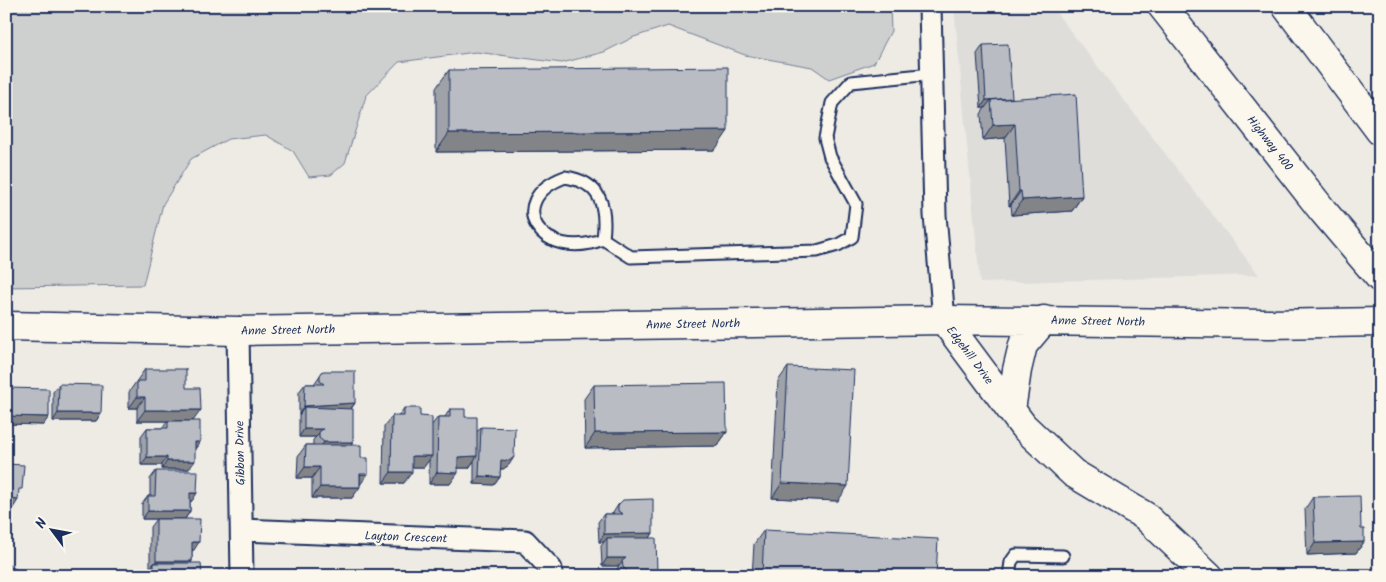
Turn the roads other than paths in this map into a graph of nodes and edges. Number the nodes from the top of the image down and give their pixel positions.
1 (930, 6) edge
2 (1162, 6) edge
3 (1286, 6) edge
4 (932, 74) junction
5 (1380, 131) edge
6 (604, 239) junction
7 (1380, 278) edge
8 (944, 320) junction
9 (1044, 320) junction
10 (1379, 322) edge
11 (6, 326) edge
12 (238, 330) junction
13 (1011, 410) junction
14 (242, 530) junction
15 (1063, 556) dead end
16 (242, 576) edge
17 (551, 576) edge
18 (1009, 576) edge
19 (1209, 576) edge

1 - 4 street, Edgehill Drive
2 - 7 main road, Highway 400
3 - 5 main road
4 - 6 lane
4 - 8 street, Edgehill Drive
6 - 6 lane
8 - 9 main road, Anne Street North
8 - 12 main road, Anne Street North
8 - 13 main road, Edgehill Drive
9 - 10 main road, Anne Street North
9 - 13 main road
11 - 12 main road, Anne Street North
12 - 14 street, Gibbon Drive
13 - 19 main road, Edgehill Drive
14 - 16 street, Gibbon Drive
14 - 17 street, Layton Crescent
15 - 18 lane

